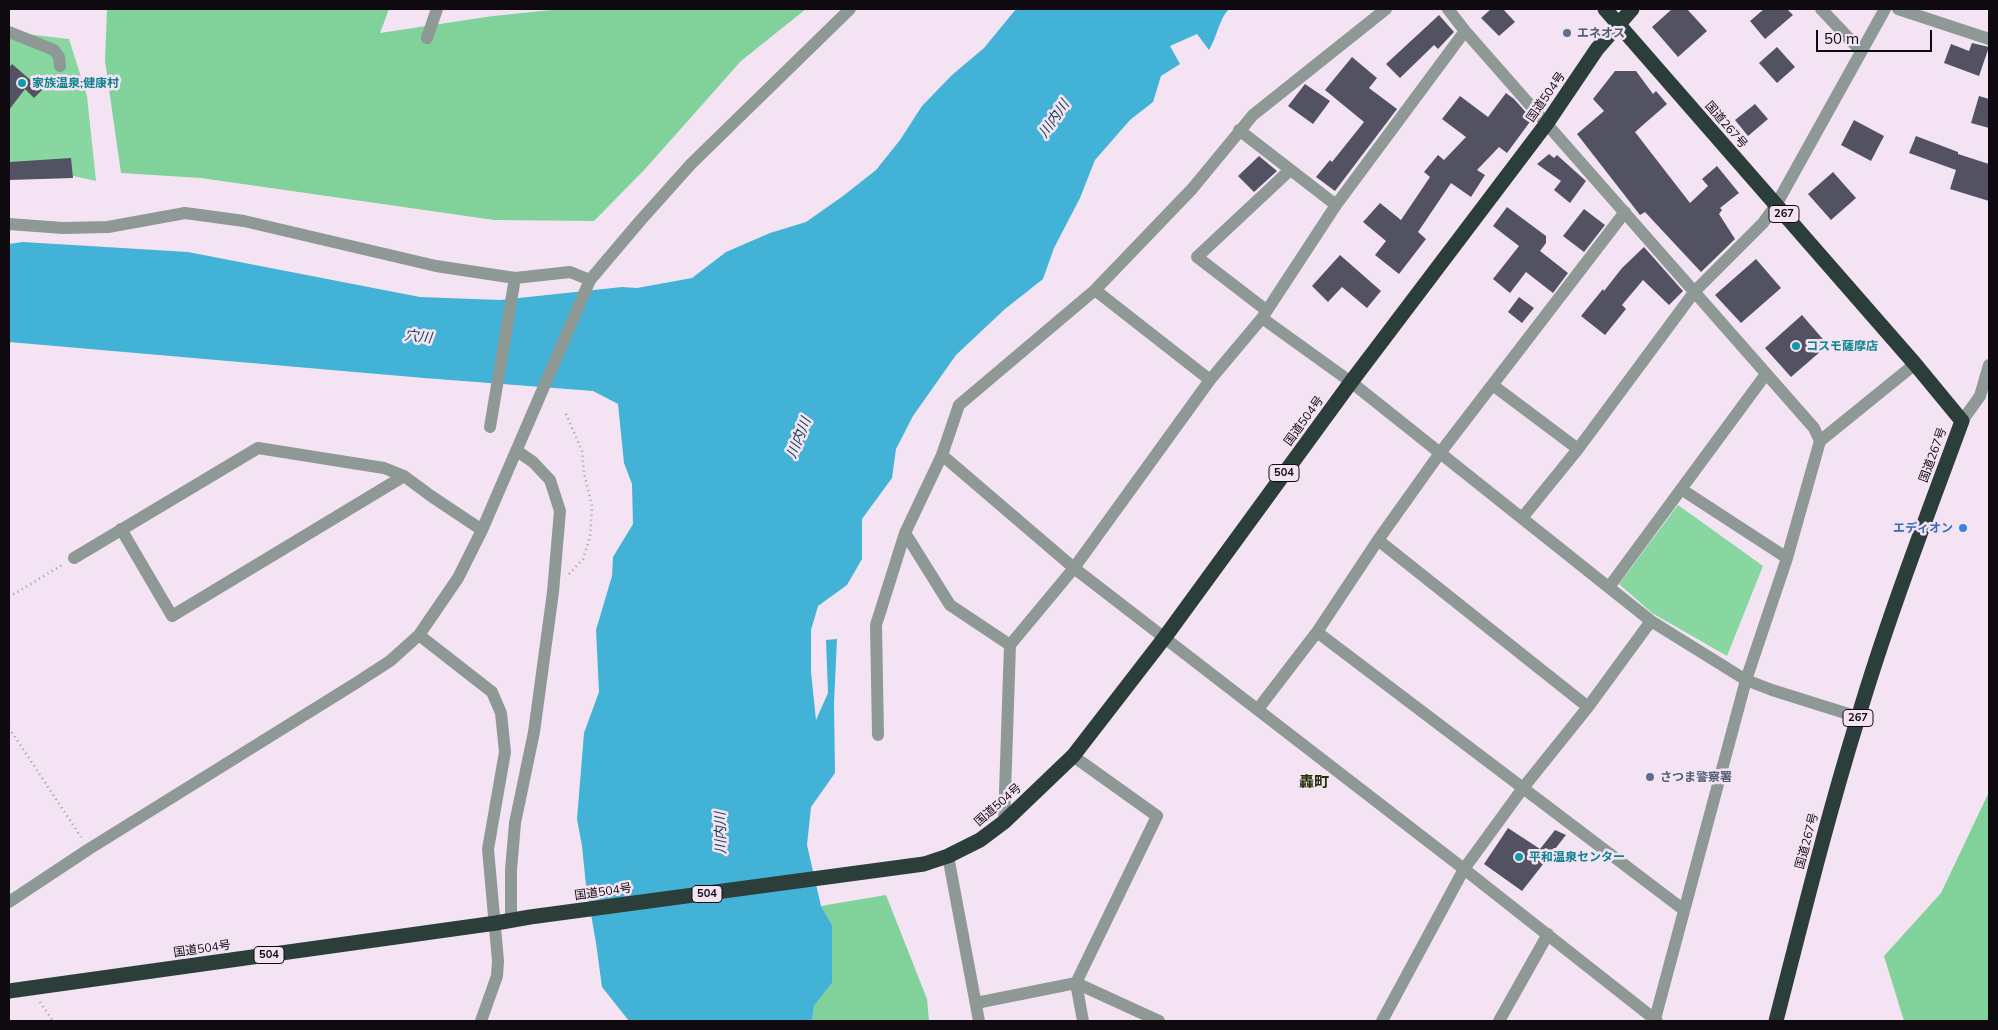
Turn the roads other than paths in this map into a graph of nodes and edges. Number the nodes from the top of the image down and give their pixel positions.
1 (437, 9) edge
2 (850, 9) edge
3 (1386, 9) edge
4 (1448, 9) edge
5 (1605, 9) edge
6 (1632, 9) edge
7 (1821, 9) edge
8 (1885, 9) edge
9 (1898, 9) edge
10 (1619, 24) junction
11 (1465, 31) junction
12 (9, 32) edge
13 (427, 38) dead end
14 (1989, 39) edge
15 (1861, 51) junction
16 (60, 66) dead end
17 (1546, 123) junction
18 (1239, 130) junction
19 (1290, 170) junction
20 (1336, 204) junction
21 (1776, 205) junction
22 (1625, 212) junction
23 (9, 224) edge
24 (590, 280) junction
25 (515, 283) junction
26 (1095, 290) junction
27 (1695, 291) junction
28 (1264, 314) junction
29 (1915, 364) junction
30 (1989, 365) edge
31 (1766, 374) junction
32 (1210, 380) junction
33 (1350, 382) junction
34 (1494, 386) junction
35 (1985, 397) edge
36 (1962, 421) junction
37 (490, 428) dead end
38 (1820, 441) junction
39 (1578, 449) junction
40 (517, 451) junction
41 (1440, 453) junction
42 (942, 455) junction
43 (404, 476) junction
44 (1681, 489) junction
45 (1522, 518) junction
46 (121, 529) junction
47 (482, 530) junction
48 (905, 533) junction
49 (1378, 540) junction
50 (74, 558) road end
51 (1787, 558) junction
52 (1074, 568) junction
53 (1609, 587) junction
54 (1651, 621) junction
55 (1317, 632) junction
56 (419, 635) junction
57 (1165, 637) junction
58 (1010, 646) junction
59 (1746, 680) junction
60 (1588, 707) junction
61 (1258, 709) junction
62 (1858, 717) junction
63 (878, 736) dead end
64 (1073, 756) junction
65 (1523, 788) junction
66 (1004, 822) junction
67 (948, 856) junction
68 (1464, 869) junction
69 (9, 902) edge
70 (1684, 910) junction
71 (504, 922) junction
72 (1548, 934) junction
73 (1076, 983) junction
74 (9, 991) edge
75 (976, 1002) junction
76 (1656, 1020) edge
77 (481, 1021) edge
78 (979, 1021) edge
79 (1083, 1021) edge
80 (1159, 1021) edge
81 (1382, 1021) edge
82 (1499, 1021) edge
83 (1776, 1021) edge

1 - 13 street
2 - 24 street
3 - 18 street
4 - 11 street
5 - 10 highway, 国道267号 / 267
6 - 10 highway, 国道504号 / 504
7 - 15 street
8 - 15 street
9 - 14 street
10 - 17 highway, 国道504号 / 504
10 - 21 highway, 国道267号 / 267
11 - 17 street
11 - 20 street
12 - 16 street
15 - 21 street
17 - 22 street
17 - 33 highway, 国道504号 / 504
18 - 19 street
18 - 26 street
19 - 20 street
19 - 28 street
20 - 28 street
21 - 27 street
21 - 29 highway, 国道267号 / 267
22 - 27 street
22 - 34 street
23 - 25 street
24 - 25 street
24 - 40 street
25 - 37 street
26 - 32 street
26 - 42 street
27 - 31 street
27 - 39 street
28 - 32 street
28 - 33 street
29 - 36 highway, 国道267号 / 267
29 - 38 street
30 - 35 street
31 - 38 street
31 - 44 street
32 - 52 street
33 - 41 street
33 - 57 highway, 国道504号 / 504
34 - 39 street
34 - 41 street
35 - 36 street
36 - 62 highway, 国道267号 / 267
38 - 51 street
39 - 45 street
40 - 47 street
40 - 71 street
41 - 45 street
41 - 49 street
42 - 48 street
42 - 52 street
43 - 46 street
43 - 46 street
43 - 47 street
44 - 51 street
44 - 53 street
45 - 53 street
46 - 50 street
47 - 56 street
48 - 58 street
48 - 63 street
49 - 55 street
49 - 60 street
51 - 59 street
52 - 57 street
52 - 58 street
53 - 54 street
54 - 59 street
54 - 60 street
55 - 61 street
55 - 65 street
56 - 69 street
56 - 71 street
57 - 61 street
57 - 64 highway, 国道504号 / 504
58 - 66 street
59 - 62 street
59 - 70 street
60 - 65 street
61 - 68 street
62 - 83 highway, 国道267号 / 267
64 - 66 highway, 国道504号 / 504
64 - 73 street
65 - 68 street
65 - 70 street
66 - 67 highway, 国道504号 / 504
67 - 71 highway, 国道504号 / 504
67 - 75 street
68 - 72 street
68 - 81 street
70 - 76 street
71 - 74 highway, 国道504号 / 504
71 - 77 street
72 - 76 street
72 - 82 street
73 - 75 street
73 - 79 street
73 - 80 street
75 - 78 street

